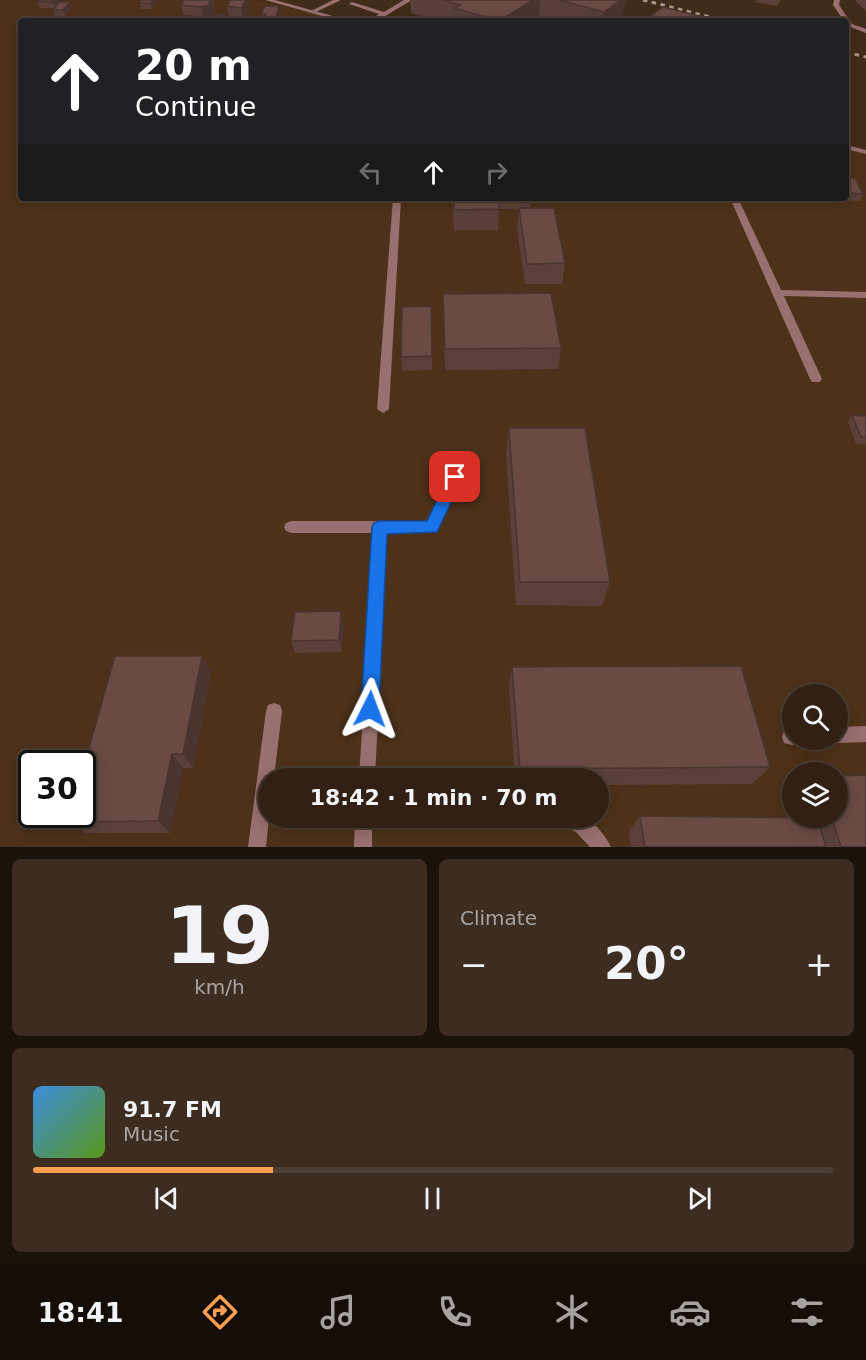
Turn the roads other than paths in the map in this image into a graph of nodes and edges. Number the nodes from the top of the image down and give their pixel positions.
1 (268, 0) edge
2 (325, 0) edge
3 (837, 0) edge
4 (336, 1) edge
5 (404, 1) edge
6 (352, 4) dead end
7 (312, 12) junction
8 (385, 14) junction
9 (336, 18) edge
10 (378, 18) edge
11 (845, 18) edge
12 (849, 24) edge
13 (866, 31) edge
14 (849, 148) edge
15 (866, 152) edge
16 (397, 201) edge
17 (735, 201) edge
18 (778, 293) junction
19 (866, 295) edge
20 (816, 378) dead end
21 (383, 409) dead end
22 (455, 477) dead end
23 (291, 527) dead end
24 (379, 527) junction
25 (274, 711) dead end
26 (866, 734) edge
27 (848, 735) edge
28 (367, 768) edge
29 (364, 828) edge
30 (584, 828) edge
31 (257, 847) edge
32 (363, 847) edge
33 (602, 847) edge

1 - 7 street
2 - 4 street
3 - 11 street
4 - 7 street
5 - 8 street
6 - 8 street
7 - 9 street
8 - 10 street
12 - 13 street
14 - 15 street
16 - 21 street
17 - 18 street
18 - 19 street
18 - 20 street
22 - 24 street
23 - 24 street
24 - 28 street
25 - 31 street
26 - 27 street
29 - 32 street
30 - 33 street

